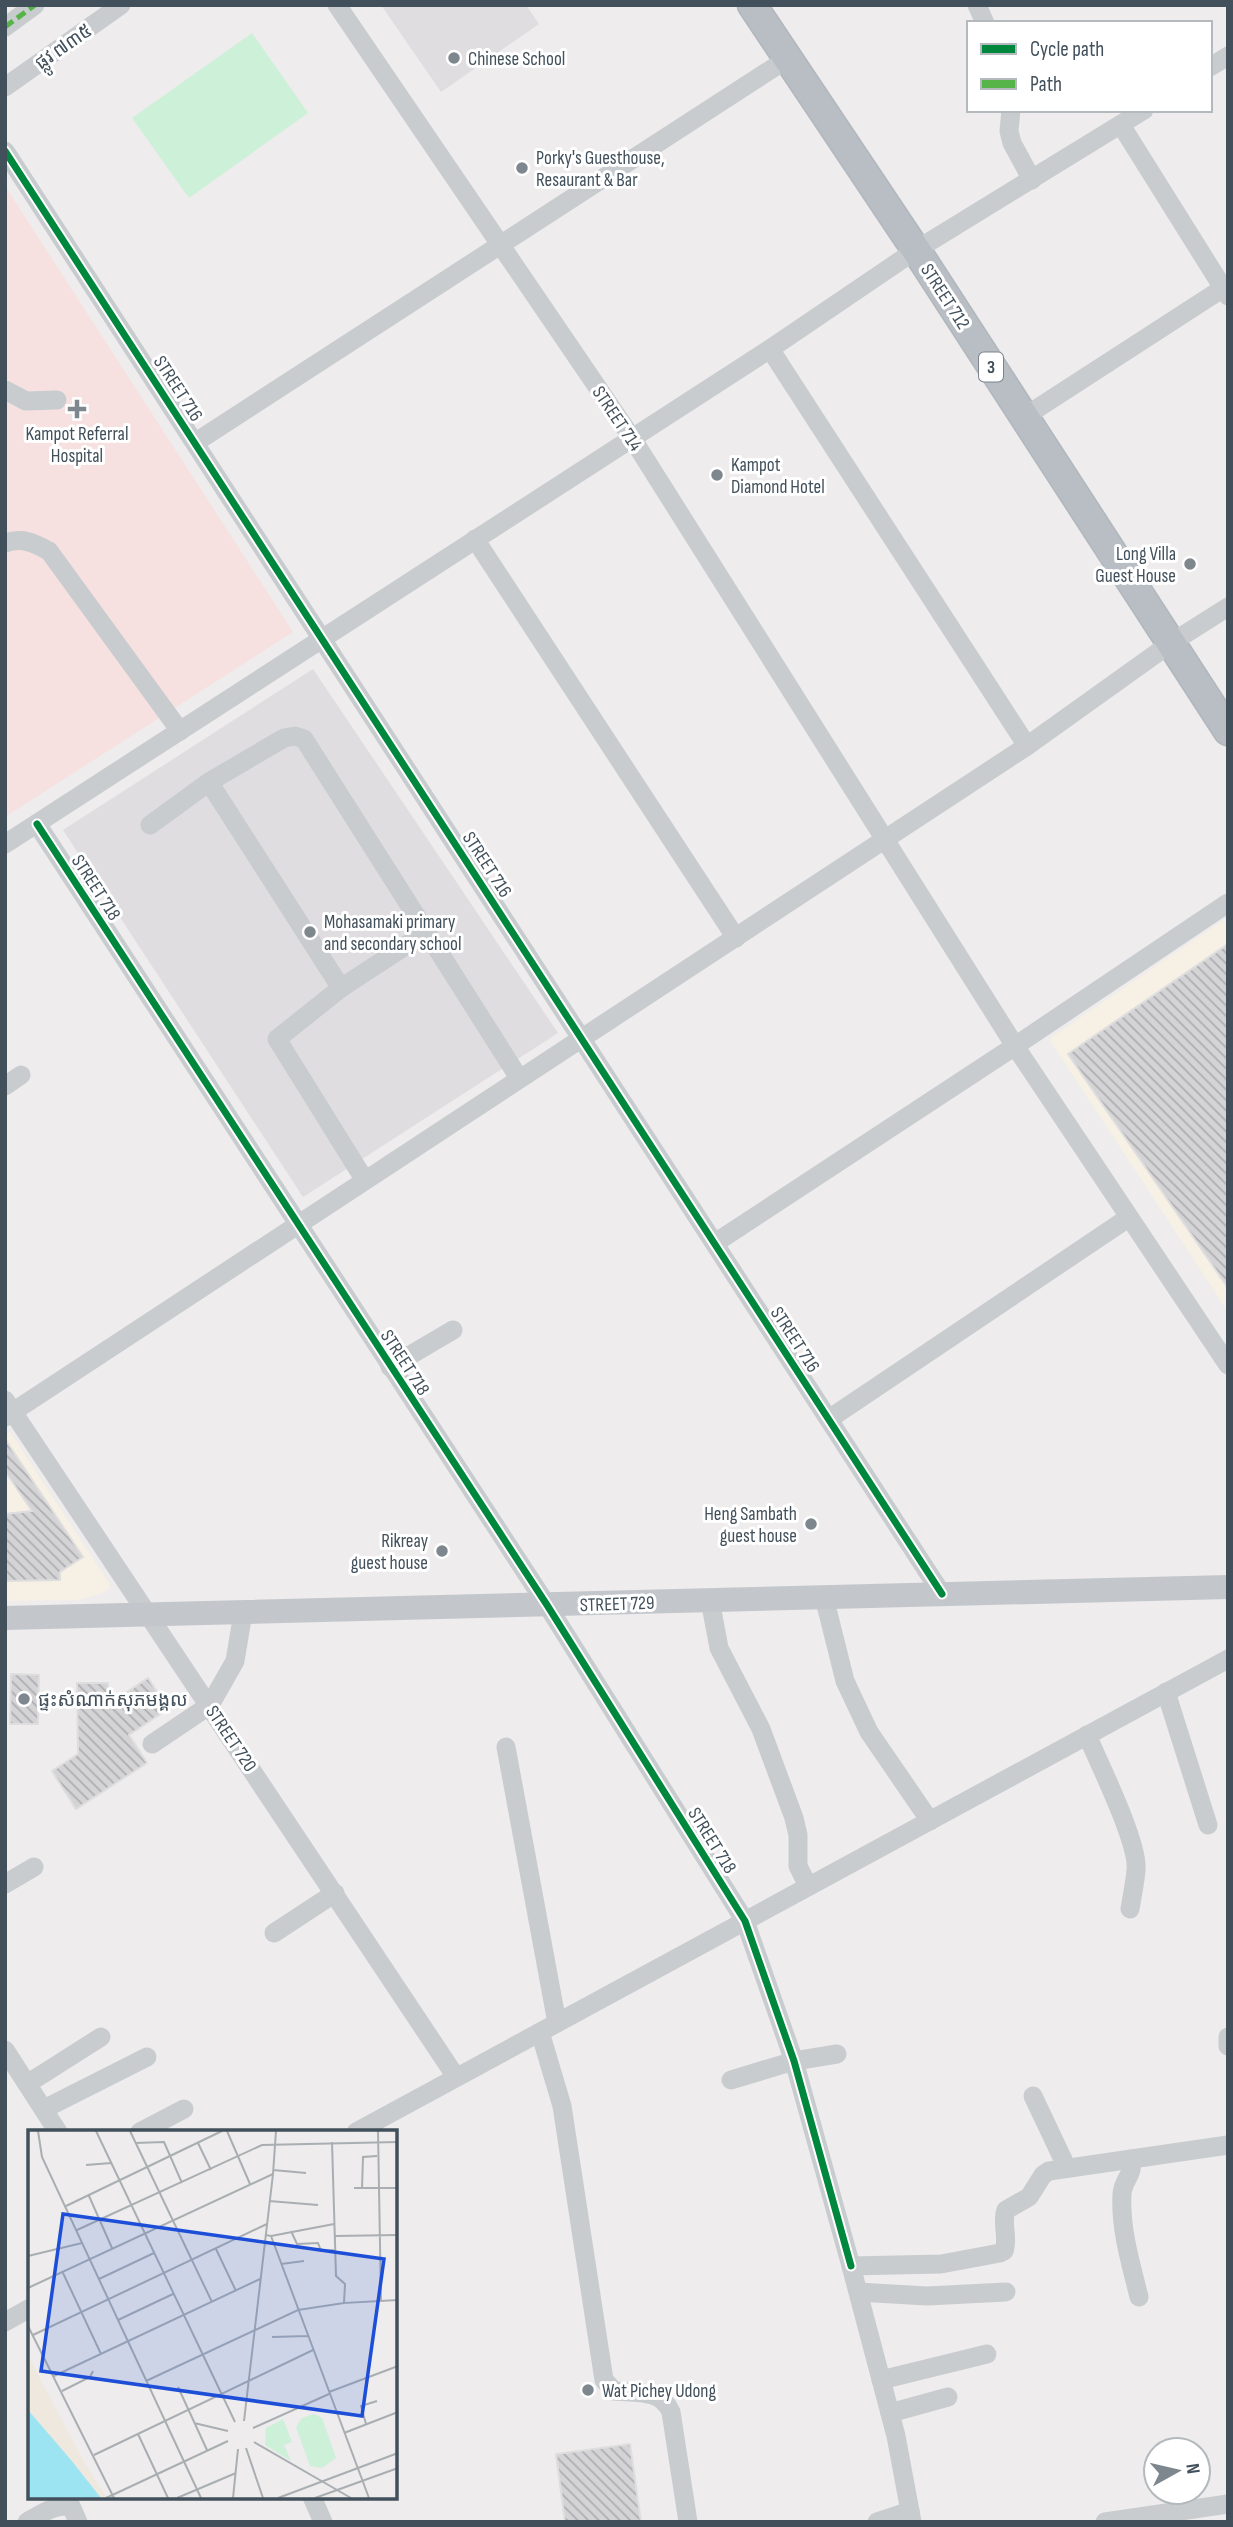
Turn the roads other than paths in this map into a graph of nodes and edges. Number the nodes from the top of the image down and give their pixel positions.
1 (36, 5) edge
2 (121, 5) edge
3 (337, 5) edge
4 (752, 5) edge
5 (977, 5) edge
6 (984, 21) edge
7 (5, 27) edge
8 (1228, 56) edge
9 (787, 59) junction
10 (1212, 66) edge
11 (5, 87) edge
12 (1011, 112) edge
13 (1141, 112) edge
14 (1121, 125) junction
15 (5, 151) edge
16 (1032, 180) junction
17 (500, 246) junction
18 (916, 250) junction
19 (1226, 290) edge
20 (770, 349) junction
21 (5, 390) edge
22 (57, 400) dead end
23 (1024, 417) junction
24 (632, 438) junction
25 (196, 442) junction
26 (475, 538) junction
27 (5, 543) edge
28 (1228, 607) edge
29 (322, 639) junction
30 (1171, 643) junction
31 (180, 731) junction
32 (1228, 731) edge
33 (1027, 746) junction
34 (209, 782) junction
35 (37, 824) junction
36 (150, 825) dead end
37 (885, 838) junction
38 (5, 844) edge
39 (1228, 903) edge
40 (425, 933) junction
41 (736, 938) junction
42 (341, 988) junction
43 (583, 1039) junction
44 (1015, 1046) junction
45 (519, 1078) junction
46 (364, 1180) junction
47 (1128, 1218) junction
48 (296, 1224) junction
49 (715, 1243) junction
50 (453, 1330) dead end
51 (1228, 1365) edge
52 (390, 1367) junction
53 (8, 1410) edge
54 (830, 1419) junction
55 (1228, 1587) edge
56 (942, 1594) junction
57 (824, 1597) junction
58 (710, 1600) junction
59 (547, 1605) junction
60 (243, 1612) junction
61 (150, 1615) junction
62 (5, 1618) edge
63 (1228, 1659) edge
64 (1166, 1692) junction
65 (210, 1706) junction
66 (1087, 1735) junction
67 (152, 1744) dead end
68 (506, 1747) dead end
69 (930, 1821) junction
70 (1208, 1825) dead end
71 (34, 1867) dead end
72 (5, 1884) edge
73 (808, 1886) junction
74 (335, 1893) junction
75 (1130, 1909) dead end
76 (745, 1921) junction
77 (274, 1933) dead end
78 (549, 2027) junction
79 (101, 2037) dead end
80 (1228, 2037) edge
81 (1228, 2046) edge
82 (5, 2050) edge
83 (838, 2054) dead end
84 (147, 2057) dead end
85 (794, 2061) junction
86 (456, 2077) junction
87 (731, 2080) dead end
88 (27, 2084) junction
89 (1032, 2096) dead end
90 (44, 2109) junction
91 (184, 2109) dead end
92 (57, 2130) edge
93 (144, 2130) edge
94 (360, 2130) edge
95 (1228, 2145) edge
96 (1131, 2159) junction
97 (1067, 2168) junction
98 (851, 2266) junction
99 (858, 2292) junction
100 (1006, 2292) dead end
101 (1139, 2297) dead end
102 (28, 2309) edge
103 (5, 2322) edge
104 (986, 2354) dead end
105 (881, 2380) junction
106 (948, 2398) dead end
107 (890, 2413) junction
108 (313, 2499) edge
109 (1228, 2504) edge
110 (911, 2516) edge
111 (27, 2522) edge
112 (78, 2522) edge
113 (323, 2522) edge
114 (688, 2522) edge
115 (877, 2522) edge
116 (1105, 2522) edge

1 - 7 street
2 - 11 street, ផ្លូវ ៧៣៥
3 - 17 street, STREET 714
4 - 9 highway, STREET 712 / 3
5 - 6 street
8 - 10 street
9 - 17 street
9 - 18 highway, STREET 712 / 3
12 - 16 street
13 - 14 street
14 - 16 street
14 - 19 street
15 - 25 street, STREET 716
16 - 18 street
17 - 24 street, STREET 714
17 - 25 street
18 - 20 street
18 - 23 highway, STREET 712 / 3
19 - 23 street
20 - 24 street
20 - 33 street
21 - 22 street
23 - 30 highway, STREET 712 / 3
24 - 26 street
24 - 37 street, STREET 714
25 - 29 street, STREET 716
26 - 29 street
26 - 41 street
27 - 31 street
28 - 30 street
29 - 31 street
29 - 43 street, STREET 716
30 - 32 highway, STREET 712 / 3
30 - 33 street
31 - 35 street
33 - 37 street
34 - 36 street
34 - 40 street
34 - 42 street
35 - 38 street
35 - 48 street, STREET 718
37 - 41 street
37 - 44 street, STREET 714
39 - 44 street
40 - 42 street
40 - 45 street
41 - 43 street
42 - 46 street
43 - 45 street
43 - 49 street, STREET 716
44 - 47 street, STREET 714
44 - 49 street
45 - 46 street
46 - 48 street
47 - 51 street, STREET 714
47 - 54 street
48 - 52 street, STREET 718
48 - 53 street
49 - 54 street, STREET 716
50 - 52 street
52 - 59 street, STREET 718
53 - 61 street, STREET 720
54 - 56 street, STREET 716
55 - 56 main road, STREET 729
56 - 57 main road, STREET 729
57 - 58 main road, STREET 729
57 - 69 street
58 - 59 main road, STREET 729
58 - 73 street
59 - 60 main road, STREET 729
59 - 76 street, STREET 718
60 - 61 main road, STREET 729
60 - 65 street
61 - 62 main road, STREET 729
61 - 65 street, STREET 720
63 - 64 street
64 - 66 street
64 - 70 street
65 - 67 street
65 - 74 street, STREET 720
66 - 69 street
66 - 75 street
68 - 78 street
69 - 73 street
71 - 72 street
73 - 76 street
74 - 77 street
74 - 86 street, STREET 720
76 - 78 street
76 - 85 street, STREET 718
78 - 86 street
78 - 114 street
79 - 88 street
80 - 81 street
82 - 88 street
83 - 85 street
84 - 90 street
85 - 87 street
85 - 98 street, STREET 718
86 - 94 street
88 - 90 street
89 - 97 street
90 - 92 street
91 - 93 street
95 - 96 street
96 - 97 street
96 - 101 street
97 - 98 street
98 - 99 street, STREET 718
99 - 100 street
99 - 105 street, STREET 718
102 - 103 street
104 - 105 street
105 - 107 street, STREET 718
106 - 107 street
107 - 110 street, STREET 718
108 - 113 street
109 - 116 street
110 - 115 street
111 - 112 street

